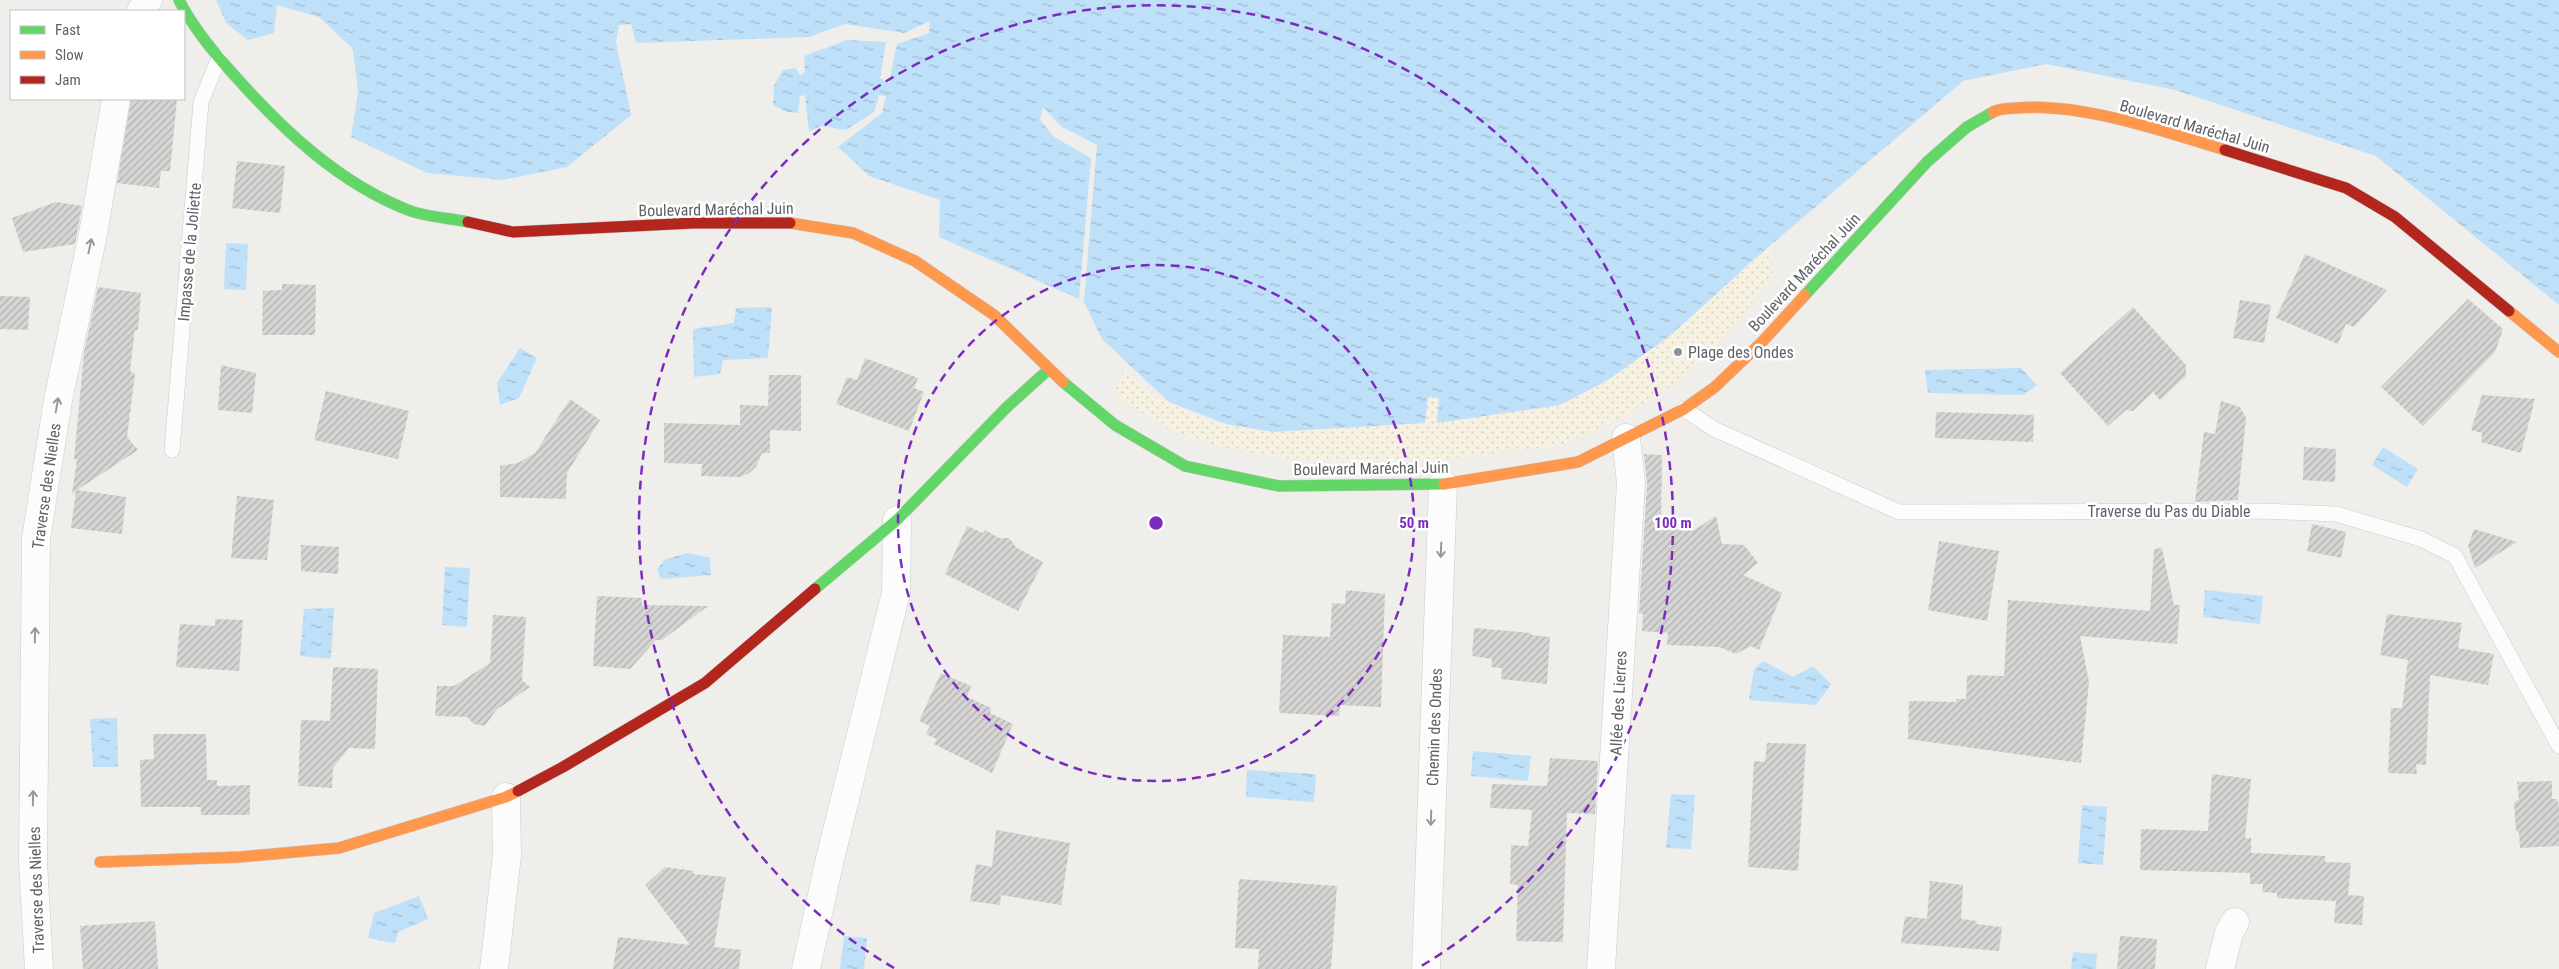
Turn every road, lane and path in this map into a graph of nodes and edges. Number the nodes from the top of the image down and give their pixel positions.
1 (185, 12) edge
2 (220, 58) junction
3 (116, 100) edge
4 (2559, 352) edge
5 (1048, 370) junction
6 (1684, 408) junction
7 (1626, 438) junction
8 (172, 450) dead end
9 (1444, 484) junction
10 (897, 520) junction
11 (2559, 746) edge
12 (506, 796) junction
13 (100, 862) dead end
14 (2235, 922) dead end
15 (39, 969) edge
16 (494, 969) edge
17 (806, 969) edge
18 (1426, 969) edge
19 (1601, 969) edge
20 (2220, 969) edge

1 - 2 street, Boulevard Maréchal Juin
2 - 5 street, Boulevard Maréchal Juin
2 - 8 lane, Impasse de la Joliette
15 -> 3 street, Traverse des Nielles
4 - 6 street, Boulevard Maréchal Juin
5 - 9 street, Boulevard Maréchal Juin
5 - 10 street
6 - 7 street, Boulevard Maréchal Juin
6 - 11 lane, Traverse du Pas du Diable
7 - 9 street, Boulevard Maréchal Juin
7 - 19 street, Allée des Lierres
9 -> 18 street, Chemin des Ondes
10 - 12 street
10 - 17 street
12 - 13 street
12 - 16 street
14 - 20 street

